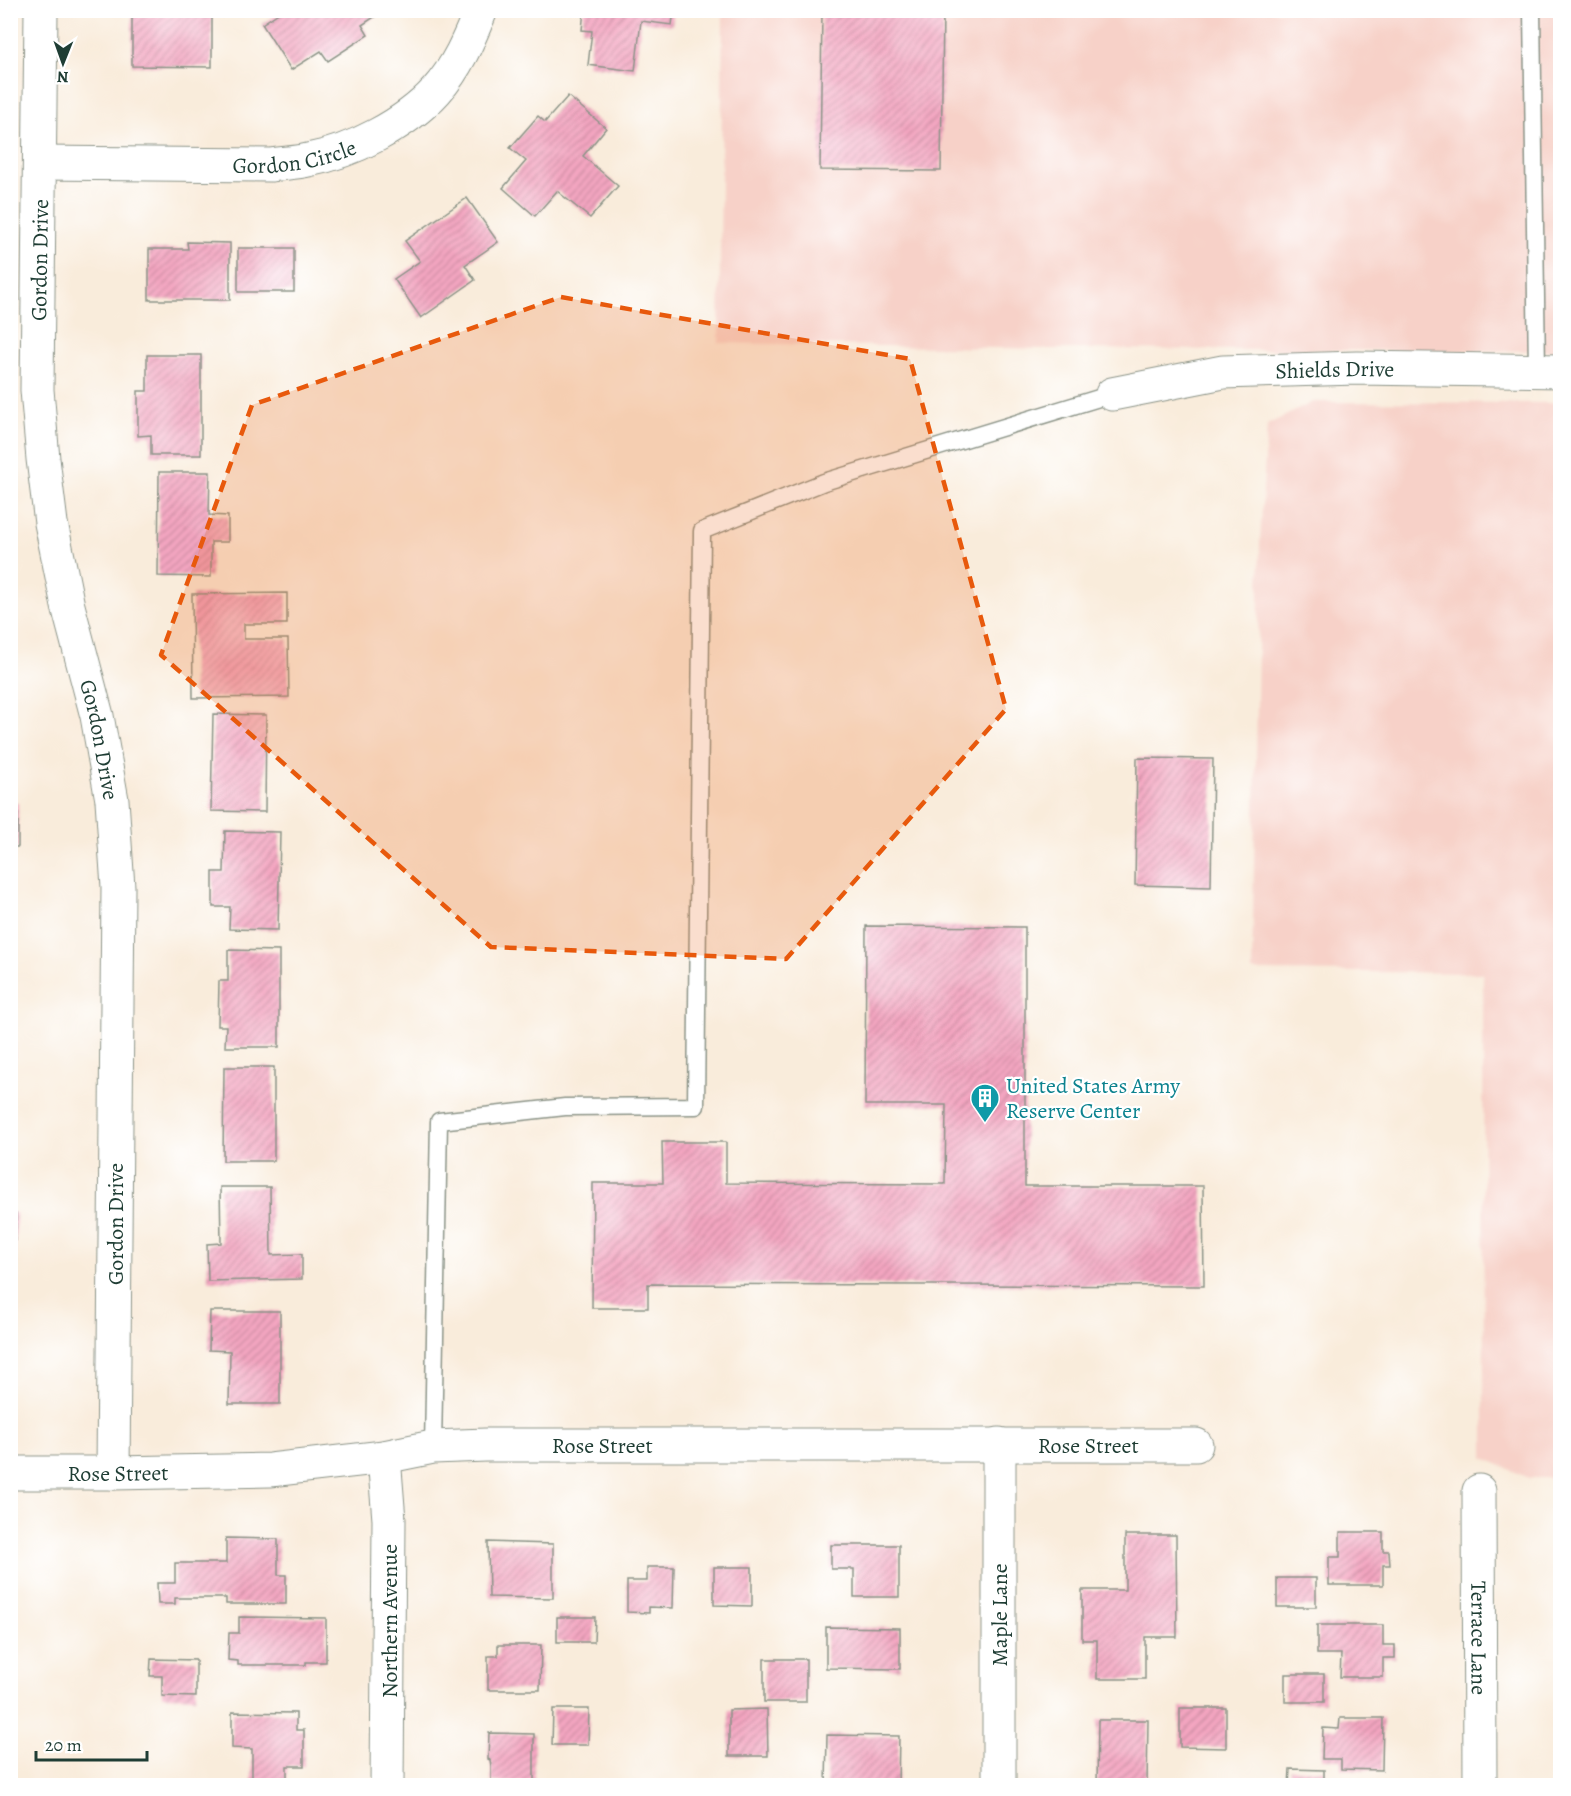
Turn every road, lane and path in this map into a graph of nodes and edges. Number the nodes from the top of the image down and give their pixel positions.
1 (41, 10) edge
2 (481, 10) edge
3 (1532, 10) edge
4 (40, 162) junction
5 (1549, 371) edge
6 (1112, 394) joint
7 (999, 1444) junction
8 (1196, 1445) dead end
9 (433, 1448) junction
10 (384, 1456) junction
11 (10, 1473) edge
12 (113, 1473) junction
13 (1479, 1491) dead end
14 (387, 1785) edge
15 (999, 1785) edge
16 (1480, 1785) edge

1 - 4 street, Gordon Drive
2 - 4 street, Gordon Circle
3 - 5 lane
4 - 12 street, Gordon Drive
5 - 6 street, Shields Drive
6 - 9 lane
7 - 8 street, Rose Street
7 - 9 street, Rose Street
7 - 15 street, Maple Lane
9 - 10 street, Rose Street
10 - 12 street, Rose Street
10 - 14 street, Northern Avenue
11 - 12 street, Rose Street
13 - 16 street, Terrace Lane

